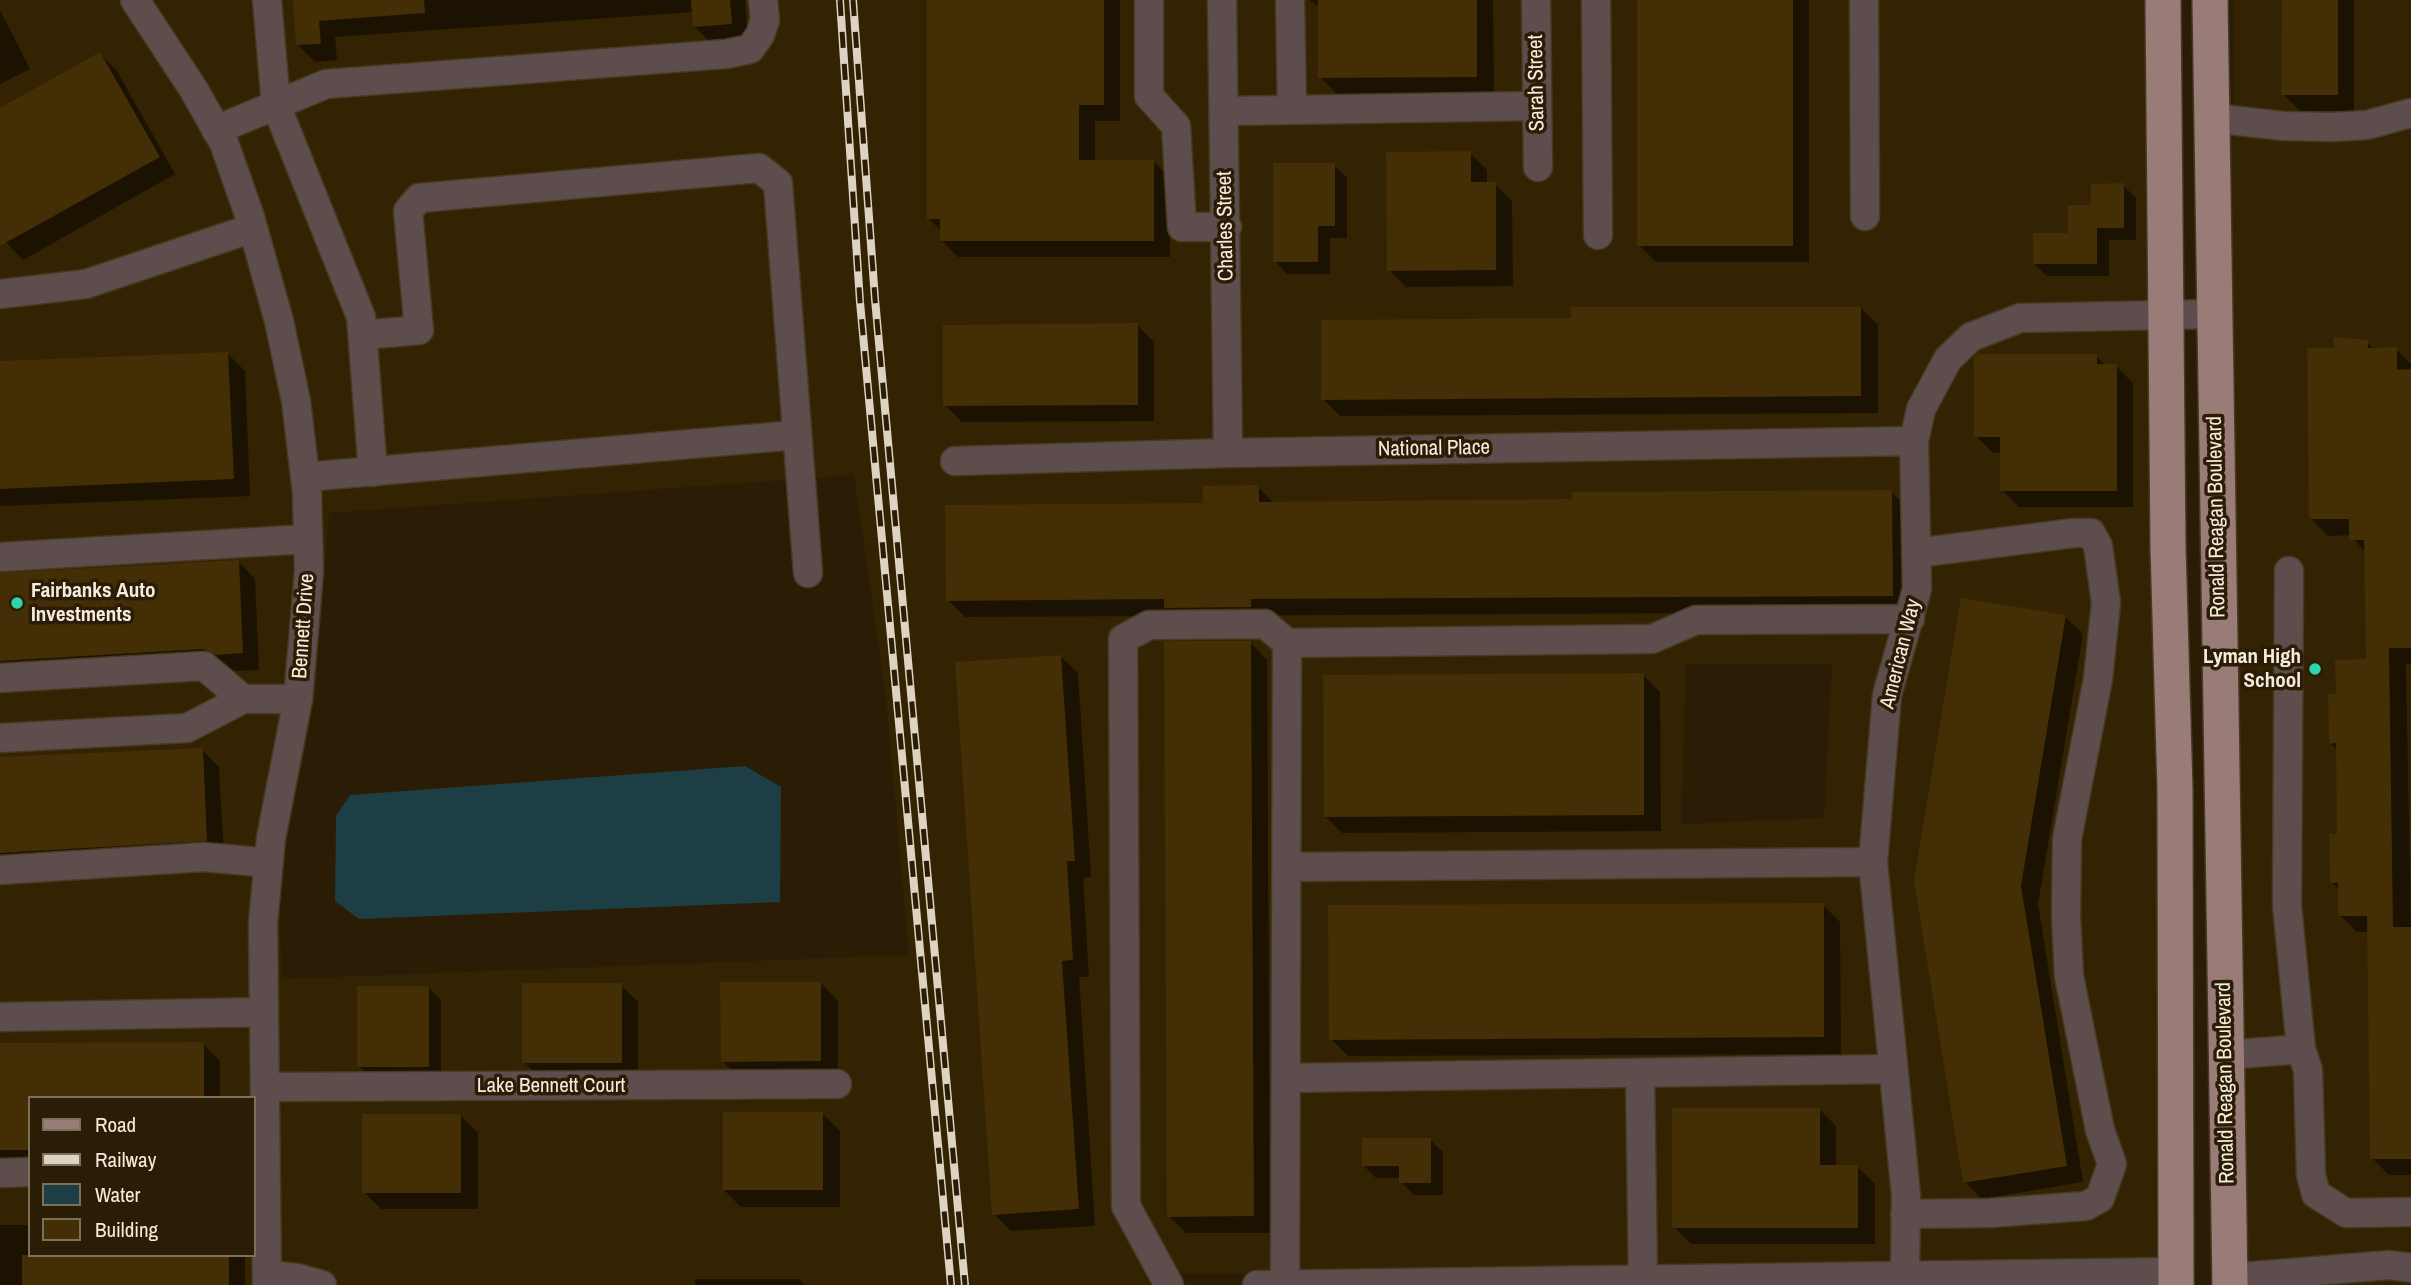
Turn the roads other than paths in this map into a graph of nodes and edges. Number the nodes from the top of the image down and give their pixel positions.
1 (135, 0) edge
2 (267, 0) edge
3 (762, 0) edge
4 (1149, 0) edge
5 (1222, 0) edge
6 (1290, 0) edge
7 (1536, 0) edge
8 (1596, 0) edge
9 (1864, 0) edge
10 (2163, 0) edge
11 (2210, 0) edge
12 (276, 105) junction
13 (1538, 106) junction
14 (1292, 110) junction
15 (2411, 113) edge
16 (1224, 118) junction
17 (2212, 118) junction
18 (1176, 126) junction
19 (216, 130) junction
20 (1538, 167) dead end
21 (1866, 216) dead end
22 (1227, 227) junction
23 (253, 228) junction
24 (1598, 235) dead end
25 (0, 294) edge
26 (2215, 314) junction
27 (2166, 315) junction
28 (363, 335) junction
29 (796, 435) junction
30 (1914, 441) junction
31 (1228, 453) junction
32 (954, 461) dead end
33 (373, 472) junction
34 (305, 477) junction
35 (308, 538) junction
36 (1916, 553) junction
37 (0, 557) edge
38 (2289, 571) dead end
39 (808, 573) dead end
40 (1910, 619) junction
41 (1287, 643) junction
42 (0, 678) edge
43 (243, 699) junction
44 (298, 699) junction
45 (0, 738) edge
46 (1873, 862) junction
47 (269, 863) junction
48 (1287, 867) junction
49 (0, 870) edge
50 (264, 1012) junction
51 (0, 1017) edge
52 (2301, 1049) junction
53 (2177, 1053) junction
54 (2225, 1055) junction
55 (1893, 1069) junction
56 (1640, 1073) junction
57 (1287, 1078) junction
58 (837, 1084) dead end
59 (265, 1087) junction
60 (260, 1170) edge
61 (28, 1172) edge
62 (0, 1173) edge
63 (2411, 1212) edge
64 (1905, 1214) junction
65 (2411, 1268) edge
66 (1905, 1277) junction
67 (2176, 1278) edge
68 (2308, 1278) edge
69 (267, 1280) edge
70 (1643, 1281) junction
71 (2230, 1282) edge
72 (1285, 1284) edge
73 (322, 1285) edge
74 (1169, 1285) edge
75 (1257, 1285) edge

1 - 19 street, Bennett Drive
2 - 12 street
3 - 12 street
4 - 18 street
5 - 16 street, Charles Street
6 - 14 street
7 - 13 street, Sarah Street
8 - 24 street
9 - 21 street
10 - 27 main road
11 - 17 main road, Ronald Reagan Boulevard
12 - 19 street
12 - 28 street
13 - 14 street
13 - 20 street, Sarah Street
14 - 16 street
15 - 17 street
16 - 18 street
16 - 22 street, Charles Street
17 - 26 main road, Ronald Reagan Boulevard
18 - 22 street
19 - 23 street, Bennett Drive
22 - 31 street, Charles Street
23 - 25 street
23 - 34 street, Bennett Drive
26 - 27 street, American Way
26 - 54 main road, Ronald Reagan Boulevard
27 - 30 street, American Way
27 - 53 main road
28 - 29 street
28 - 33 street
29 - 33 street
29 - 39 street
30 - 31 street, National Place
30 - 36 street, American Way
31 - 32 street, National Place
33 - 34 street
34 - 35 street, Bennett Drive
35 - 37 street
35 - 44 street, Bennett Drive
36 - 40 street, American Way
36 - 64 street
38 - 52 street
40 - 41 street
40 - 46 street, American Way
41 - 48 street
41 - 74 street
42 - 43 street
43 - 44 street
43 - 45 street
44 - 47 street, Bennett Drive
46 - 48 street
46 - 55 street, American Way
47 - 49 street
47 - 50 street, Bennett Drive
48 - 57 street
50 - 51 street
50 - 59 street, Bennett Drive
52 - 54 street
52 - 63 street
53 - 54 main road
53 - 67 main road
54 - 71 main road, Ronald Reagan Boulevard
55 - 56 street
55 - 64 street, American Way
56 - 57 street
56 - 70 street
57 - 72 street
58 - 59 street, Lake Bennett Court
59 - 60 street, Bennett Drive
60 - 69 street, Bennett Drive
61 - 62 street
64 - 66 street, American Way
65 - 68 street
66 - 67 street
66 - 70 street
68 - 71 street
69 - 73 street
70 - 72 street
72 - 75 street

